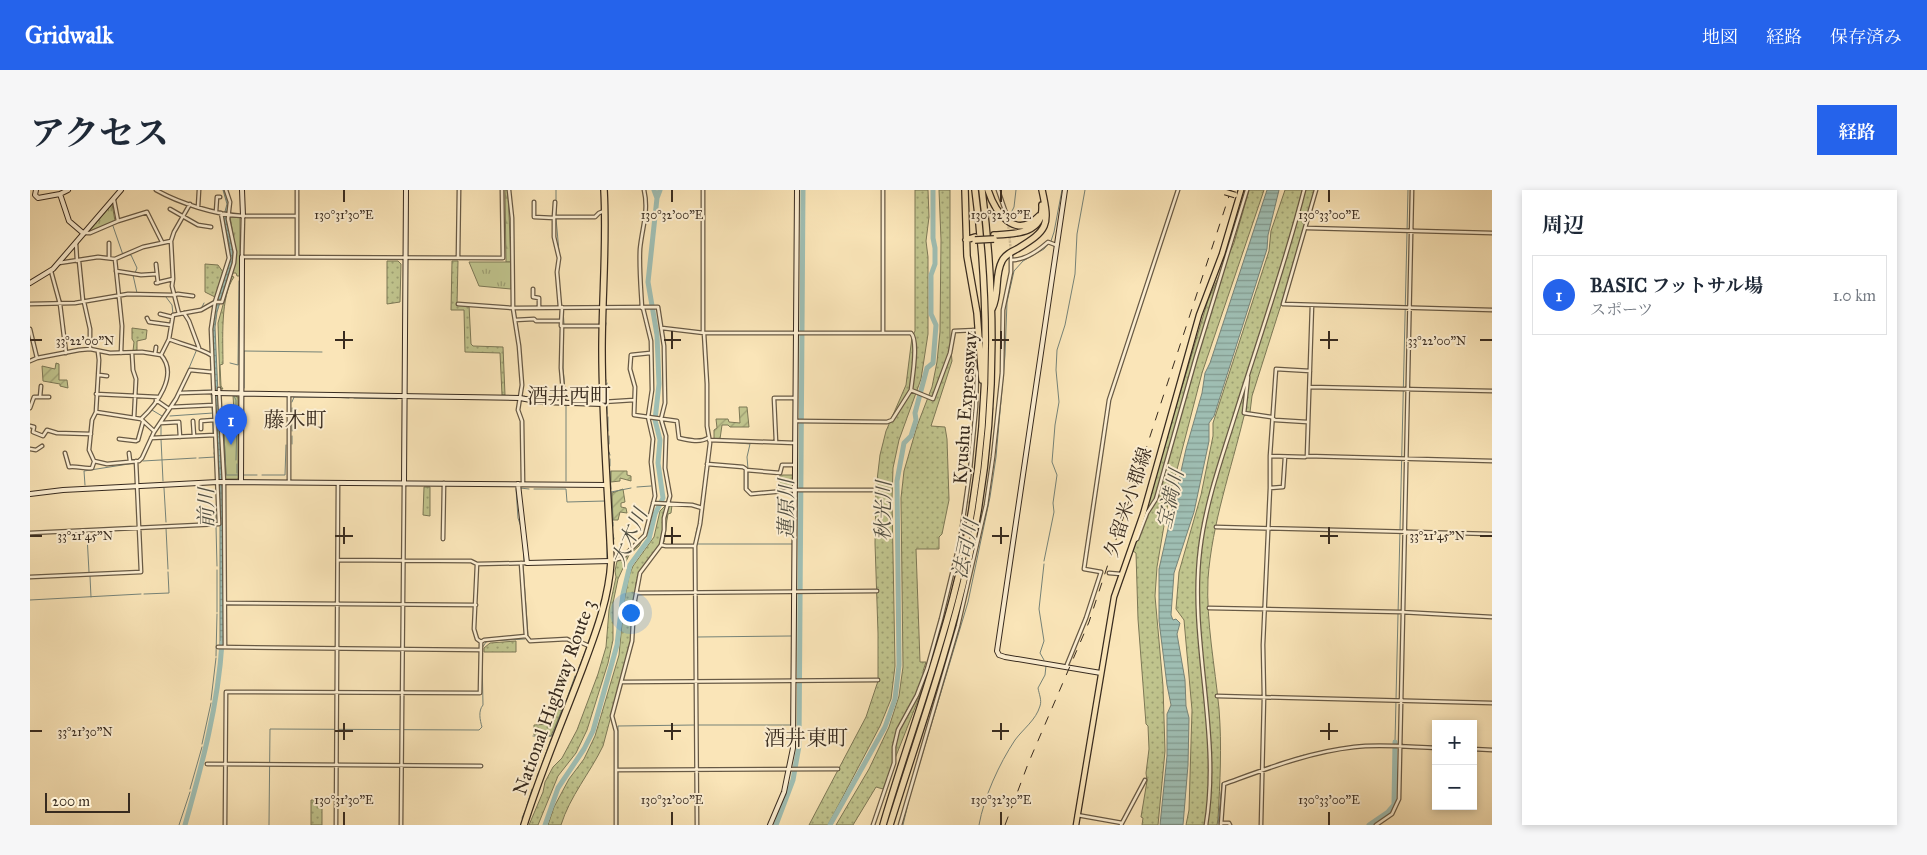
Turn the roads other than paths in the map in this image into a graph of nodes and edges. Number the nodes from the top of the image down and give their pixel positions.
1 (36, 190) edge
2 (68, 190) edge
3 (121, 190) edge
4 (156, 190) edge
5 (199, 190) edge
6 (226, 190) edge
7 (242, 190) edge
8 (297, 190) edge
9 (406, 190) edge
10 (459, 190) edge
11 (502, 190) edge
12 (509, 190) edge
13 (604, 190) edge
14 (644, 190) edge
15 (703, 190) edge
16 (798, 190) edge
17 (883, 190) edge
18 (965, 190) edge
19 (975, 190) edge
20 (982, 190) edge
21 (988, 190) edge
22 (998, 190) edge
23 (1041, 190) edge
24 (1065, 190) edge
25 (1178, 190) edge
26 (1241, 190) edge
27 (1248, 190) edge
28 (1304, 190) edge
29 (1316, 190) edge
30 (1412, 190) edge
31 (1223, 191) edge
32 (60, 194) junction
33 (1237, 195) junction
34 (220, 197) dead end
35 (114, 198) junction
36 (1044, 201) junction
37 (534, 202) dead end
38 (554, 202) dead end
39 (190, 204) junction
40 (198, 207) junction
41 (170, 209) dead end
42 (1042, 210) junction
43 (605, 211) junction
44 (216, 212) junction
45 (225, 214) junction
46 (184, 216) junction
47 (243, 216) junction
48 (297, 216) junction
49 (1007, 216) dead end
50 (554, 217) junction
51 (118, 221) junction
52 (211, 227) dead end
53 (1306, 228) junction
54 (1409, 231) junction
55 (84, 233) junction
56 (1492, 233) edge
57 (994, 237) junction
58 (171, 240) junction
59 (966, 240) junction
60 (76, 242) junction
61 (162, 242) junction
62 (109, 243) dead end
63 (1056, 245) junction
64 (242, 257) junction
65 (297, 257) junction
66 (406, 257) junction
67 (109, 258) junction
68 (458, 258) junction
69 (115, 259) junction
70 (78, 261) junction
71 (58, 263) junction
72 (156, 264) dead end
73 (51, 270) junction
74 (116, 271) junction
75 (157, 274) junction
76 (173, 280) junction
77 (30, 283) edge
78 (533, 289) dead end
79 (174, 295) junction
80 (119, 296) junction
81 (192, 296) dead end
82 (84, 302) junction
83 (217, 302) junction
84 (30, 304) edge
85 (60, 304) junction
86 (458, 304) dead end
87 (1312, 305) junction
88 (602, 306) junction
89 (540, 307) junction
90 (561, 307) junction
91 (1407, 307) junction
92 (513, 308) junction
93 (643, 308) junction
94 (1492, 310) edge
95 (991, 311) junction
96 (184, 313) junction
97 (160, 314) dead end
98 (179, 314) junction
99 (173, 317) junction
100 (147, 318) dead end
101 (515, 320) junction
102 (561, 321) junction
103 (171, 325) junction
104 (562, 326) junction
105 (602, 326) junction
106 (662, 328) junction
107 (30, 329) edge
108 (999, 330) dead end
109 (1003, 330) junction
110 (703, 333) junction
111 (797, 333) junction
112 (882, 333) junction
113 (169, 339) junction
114 (156, 346) dead end
115 (199, 348) junction
116 (90, 349) junction
117 (98, 352) junction
118 (132, 352) junction
119 (66, 353) junction
120 (121, 353) junction
121 (651, 353) junction
122 (154, 354) junction
123 (161, 355) junction
124 (211, 355) junction
125 (37, 358) junction
126 (30, 361) edge
127 (1310, 371) junction
128 (212, 372) junction
129 (1248, 373) junction
130 (98, 375) junction
131 (107, 376) dead end
132 (41, 386) dead end
133 (1310, 387) junction
134 (1405, 389) junction
135 (912, 391) junction
136 (1492, 391) edge
137 (216, 392) junction
138 (180, 393) junction
139 (241, 393) junction
140 (96, 394) junction
141 (289, 394) junction
142 (135, 395) junction
143 (158, 396) junction
144 (405, 396) junction
145 (49, 397) dead end
146 (40, 398) junction
147 (520, 398) junction
148 (797, 398) junction
149 (156, 400) junction
150 (634, 400) junction
151 (564, 403) junction
152 (603, 403) junction
153 (214, 405) junction
154 (30, 408) edge
155 (170, 408) junction
156 (979, 408) junction
157 (96, 412) junction
158 (134, 418) junction
159 (648, 418) junction
160 (661, 419) junction
161 (1272, 419) junction
162 (142, 420) junction
163 (214, 420) junction
164 (193, 421) dead end
165 (797, 421) junction
166 (1307, 422) junction
167 (161, 423) junction
168 (30, 426) edge
169 (201, 429) dead end
170 (154, 432) junction
171 (91, 434) junction
172 (215, 435) junction
173 (194, 436) junction
174 (180, 437) junction
175 (151, 438) junction
176 (119, 439) dead end
177 (709, 439) junction
178 (776, 442) junction
179 (796, 444) junction
180 (42, 446) dead end
181 (30, 449) edge
182 (129, 453) dead end
183 (65, 454) dead end
184 (1270, 456) junction
185 (1285, 456) junction
186 (1307, 456) junction
187 (121, 458) dead end
188 (1405, 459) junction
189 (94, 461) junction
190 (136, 461) junction
191 (1492, 461) edge
192 (122, 462) junction
193 (130, 462) junction
194 (707, 464) junction
195 (796, 464) junction
196 (746, 470) junction
197 (220, 482) junction
198 (241, 482) junction
199 (289, 482) junction
200 (338, 483) junction
201 (404, 483) junction
202 (444, 484) junction
203 (518, 484) junction
204 (523, 484) junction
205 (607, 485) junction
206 (137, 486) junction
207 (1270, 488) junction
208 (796, 490) junction
209 (877, 490) dead end
210 (30, 494) edge
211 (654, 503) junction
212 (668, 504) junction
213 (702, 508) junction
214 (1216, 527) dead end
215 (139, 528) junction
216 (1268, 528) junction
217 (1403, 531) junction
218 (30, 533) edge
219 (1492, 534) edge
220 (443, 539) dead end
221 (1133, 542) junction
222 (661, 545) junction
223 (695, 546) junction
224 (338, 560) junction
225 (403, 560) junction
226 (611, 560) junction
227 (521, 563) junction
228 (527, 563) junction
229 (476, 564) junction
230 (1109, 573) dead end
231 (1121, 574) junction
232 (30, 577) edge
233 (877, 591) dead end
234 (796, 592) junction
235 (636, 593) junction
236 (696, 593) junction
237 (226, 603) junction
238 (338, 604) junction
239 (403, 604) junction
240 (476, 605) junction
241 (1209, 608) dead end
242 (1265, 609) junction
243 (1401, 612) junction
244 (1492, 617) edge
245 (527, 638) junction
246 (481, 642) junction
247 (218, 647) dead end
248 (225, 647) junction
249 (590, 647) junction
250 (337, 648) junction
251 (402, 649) junction
252 (480, 650) junction
253 (1066, 667) junction
254 (1101, 673) junction
255 (795, 680) junction
256 (878, 680) dead end
257 (696, 681) junction
258 (622, 682) junction
259 (337, 693) junction
260 (402, 693) junction
261 (1217, 696) dead end
262 (1264, 697) junction
263 (1399, 700) junction
264 (1492, 703) edge
265 (1398, 747) junction
266 (1432, 748) edge
267 (1477, 749) edge
268 (1492, 750) edge
269 (207, 764) dead end
270 (226, 764) junction
271 (336, 765) junction
272 (402, 766) junction
273 (481, 766) dead end
274 (790, 769) junction
275 (838, 769) dead end
276 (616, 770) junction
277 (696, 770) junction
278 (1262, 771) junction
279 (1145, 780) dead end
280 (1077, 815) junction
281 (1121, 824) edge
282 (1221, 824) edge
283 (225, 825) edge
284 (336, 825) edge
285 (401, 825) edge
286 (524, 825) edge
287 (616, 825) edge
288 (697, 825) edge
289 (770, 825) edge
290 (873, 825) edge
291 (882, 825) edge
292 (890, 825) edge
293 (900, 825) edge
294 (1076, 825) edge
295 (1206, 825) edge
296 (1230, 825) edge
297 (1261, 825) edge
298 (1376, 825) edge

1 - 32 street
2 - 32 street
3 - 35 street
4 - 39 street
5 - 40 street
6 - 45 street
7 - 47 street
8 - 48 street
9 - 66 street
10 - 68 street
11 - 68 street
12 - 92 street
13 - 43 highway, National Highway Route 3
14 - 93 street
15 - 110 street
16 - 111 street
17 - 112 street
18 - 59 highway
19 - 156 highway, Kyushu Expressway
20 - 95 highway, Kyushu Expressway
21 - 42 highway
22 - 49 street
23 - 36 highway
23 - 42 highway
24 - 63 street
25 - 253 street
26 - 33 main road, 久留米小郡線
27 - 221 street
28 - 129 street
29 - 53 street
30 - 54 street
31 - 33 main road, bridge
32 - 55 street
33 - 221 main road, 久留米小郡線
34 - 44 street
35 - 51 street
35 - 55 street
36 - 57 highway
36 - 95 highway
37 - 50 street
38 - 50 street
39 - 40 street
39 - 46 street
40 - 44 street
41 - 46 street
42 - 57 highway
43 - 50 street
43 - 88 highway, National Highway Route 3
44 - 45 street
45 - 47 street
45 - 83 street
45 - 83 street
46 - 52 street
46 - 58 street
47 - 48 street
47 - 64 street
48 - 65 street
50 - 90 street
51 - 55 street
51 - 61 street
53 - 54 street
53 - 87 street
54 - 56 street
54 - 91 street
55 - 60 street
57 - 59 highway, bridge
58 - 61 street
58 - 76 street
59 - 156 highway
60 - 70 street
60 - 71 street
61 - 69 street
62 - 67 street
63 - 109 street
63 - 253 street
64 - 65 street
64 - 139 street
65 - 66 street
66 - 68 street
66 - 144 street
67 - 69 street
67 - 70 street
69 - 74 street
70 - 71 street
70 - 82 street
71 - 73 street
72 - 75 street
73 - 77 street
73 - 85 street
74 - 75 street
74 - 80 street
75 - 76 street
76 - 79 street
78 - 89 street
79 - 80 street
79 - 81 street
79 - 98 street
80 - 82 street
80 - 120 street
82 - 85 street
82 - 116 street
83 - 96 street
83 - 124 street
84 - 85 street
85 - 119 street
86 - 92 street
87 - 91 street
87 - 127 street
88 - 90 street
88 - 93 street
88 - 105 highway, National Highway Route 3
89 - 90 street
89 - 92 street
90 - 102 street
91 - 94 street
91 - 134 street
92 - 101 street
93 - 106 street
93 - 121 street
95 - 292 highway, Kyushu Expressway
96 - 98 street
96 - 115 street
97 - 99 street
98 - 99 street
99 - 103 street
100 - 103 street
101 - 102 street
101 - 147 street
102 - 104 street
103 - 113 street
104 - 105 street
104 - 151 street
105 - 152 highway, National Highway Route 3
106 - 110 street
106 - 160 street
107 - 125 street
108 - 109 street
109 - 293 street
110 - 111 street
110 - 177 street
111 - 112 street
111 - 148 street
112 - 135 street
113 - 115 street
113 - 123 street
114 - 122 street
115 - 124 street
116 - 117 street
116 - 119 street
117 - 120 street
117 - 130 street
118 - 120 street
118 - 122 street
118 - 142 street
119 - 125 street
121 - 150 street
121 - 159 street
122 - 123 street
123 - 143 street
124 - 128 street
125 - 126 street
127 - 133 street
127 - 161 street
128 - 137 street
128 - 138 street
129 - 161 street
129 - 295 street
130 - 131 street
130 - 140 street
132 - 146 street
133 - 134 street
133 - 166 street
134 - 136 street
134 - 188 street
135 - 156 street
135 - 165 street
137 - 138 street
137 - 139 street
137 - 153 street
137 - 197 street
138 - 155 street
139 - 141 street
139 - 198 street
140 - 142 street
140 - 157 street
141 - 144 street
141 - 199 street
142 - 143 street
142 - 158 street
143 - 149 street
144 - 147 street
144 - 201 street
145 - 146 street
146 - 154 street
147 - 151 street
147 - 204 street
148 - 165 street
148 - 178 street
149 - 155 street
149 - 162 street
150 - 152 street
150 - 159 street
151 - 152 street
152 - 205 highway, National Highway Route 3
153 - 155 street
153 - 163 street
155 - 167 street
156 - 290 street
156 - 291 highway, Kyushu Expressway
157 - 158 street
157 - 171 street
158 - 162 street
159 - 160 street
159 - 211 street
160 - 177 street
160 - 212 street
161 - 166 street
161 - 184 street
162 - 170 street
162 - 176 street
163 - 169 street
163 - 172 street
164 - 173 street
165 - 179 street
166 - 186 street
167 - 170 street
167 - 174 street
168 - 171 street
170 - 175 street
171 - 189 street
172 - 173 street
172 - 197 street
173 - 174 street
174 - 175 street
175 - 190 street
177 - 178 street
177 - 194 street
178 - 179 street
179 - 195 street
180 - 181 street
182 - 193 street
183 - 189 street
184 - 185 street
184 - 207 street
185 - 186 street
185 - 207 street
186 - 188 street
187 - 192 street
188 - 191 street
188 - 217 street
189 - 192 street
190 - 193 street
190 - 206 street
192 - 193 street
194 - 196 street
194 - 213 street
195 - 196 street
195 - 208 street
196 - 208 street
197 - 198 street
197 - 206 street
197 - 215 street
197 - 237 street
198 - 199 street
199 - 200 street
200 - 201 street
200 - 224 street
201 - 202 street
201 - 225 street
202 - 203 street
202 - 220 street
203 - 204 street
203 - 228 street
204 - 205 street
205 - 226 highway, National Highway Route 3
206 - 210 street
206 - 215 street
207 - 216 street
208 - 209 street
208 - 234 street
211 - 212 street
211 - 226 street
212 - 213 street
212 - 222 street
213 - 223 street
214 - 216 street
215 - 218 street
215 - 232 street
216 - 217 street
216 - 242 street
217 - 219 street
217 - 243 street
221 - 231 main road, 久留米小郡線
222 - 223 street
222 - 235 street
223 - 236 street
224 - 225 street
224 - 238 street
225 - 229 street
225 - 239 street
226 - 228 street
226 - 249 highway, National Highway Route 3
227 - 228 street
227 - 229 street
227 - 245 street
229 - 240 street
230 - 231 street
231 - 254 main road, 久留米小郡線
233 - 234 street
234 - 236 street
234 - 255 street
235 - 236 street
235 - 258 street
236 - 257 street
237 - 238 street
237 - 248 street
238 - 239 street
238 - 250 street
239 - 240 street
239 - 251 street
240 - 246 street
241 - 242 street
242 - 243 street
242 - 262 street
243 - 244 street
243 - 263 street
245 - 246 street
245 - 249 street
246 - 252 street
247 - 248 street
248 - 250 street
249 - 286 highway, National Highway Route 3
250 - 251 street
250 - 259 street
251 - 252 street
251 - 260 street
252 - 260 street
253 - 254 street
254 - 280 main road, 久留米小郡線
255 - 256 street
255 - 257 street
255 - 274 street
257 - 258 street
257 - 277 street
258 - 276 street
259 - 260 street
259 - 270 street
259 - 271 street
260 - 272 street
261 - 262 street
262 - 263 street
262 - 278 street
263 - 264 street
263 - 265 street
265 - 266 street
265 - 278 street
265 - 298 street
267 - 268 street
269 - 270 street
270 - 271 street
270 - 283 street
271 - 272 street
271 - 284 street
272 - 273 street
272 - 285 street
274 - 275 street
274 - 277 street
274 - 289 street
276 - 277 street
276 - 287 street
277 - 288 street
278 - 282 street
278 - 297 street
279 - 281 street
280 - 281 street
280 - 294 main road, 久留米小郡線
282 - 296 street

